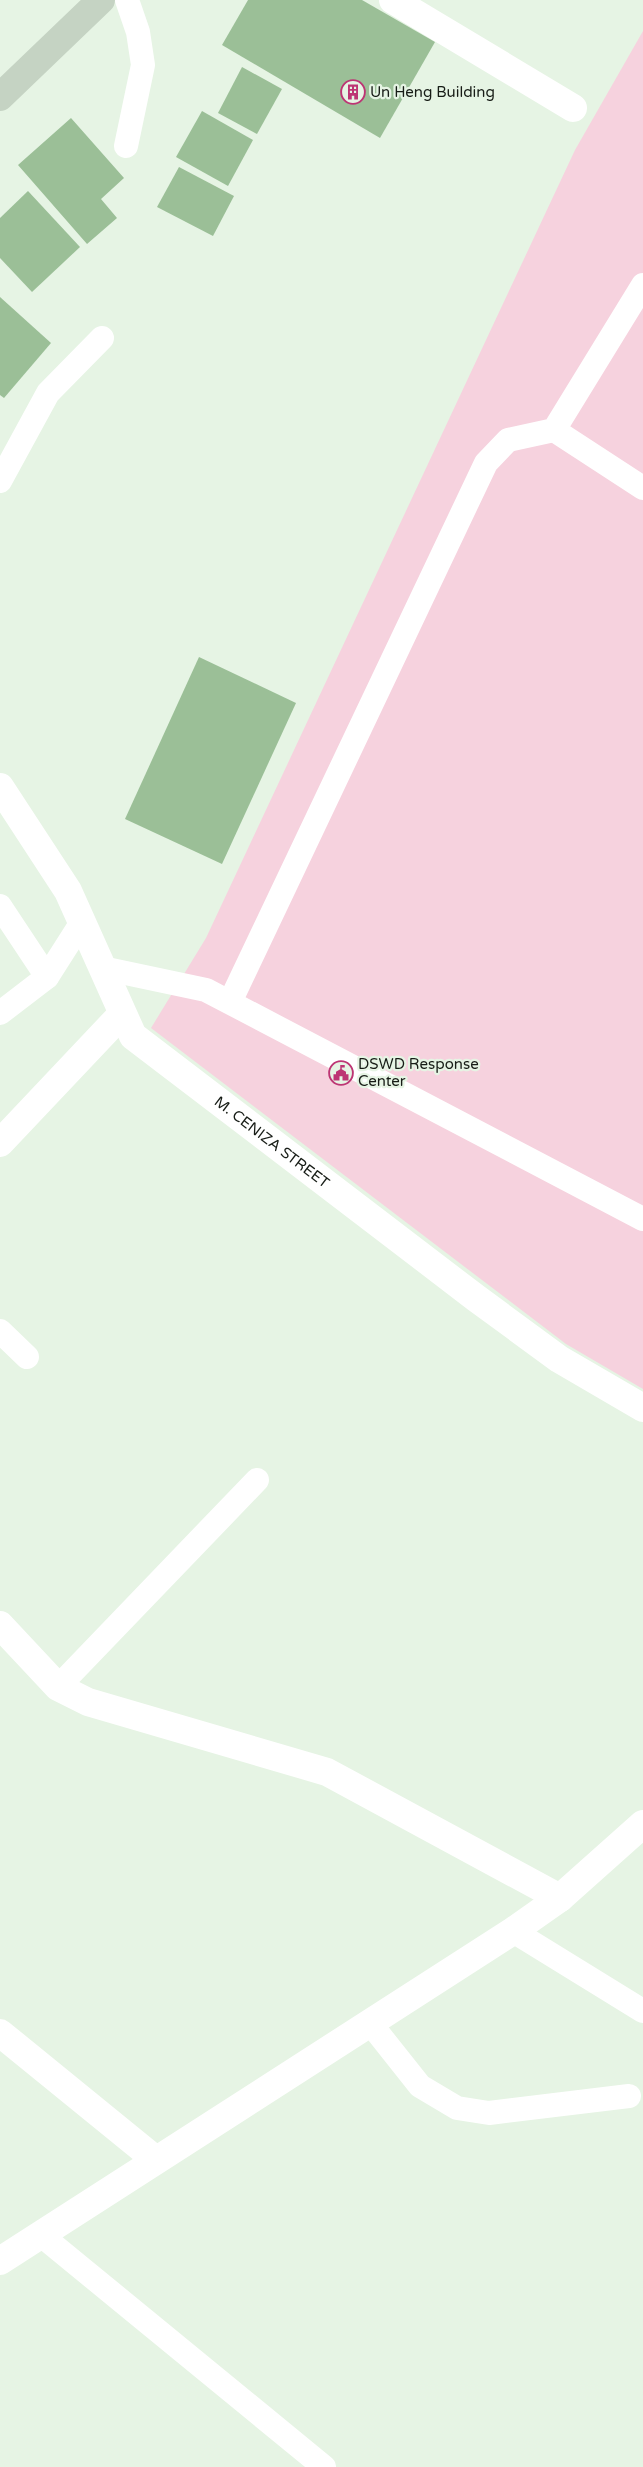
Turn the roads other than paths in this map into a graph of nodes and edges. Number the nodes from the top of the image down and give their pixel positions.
1 (102, 0) edge
2 (127, 0) edge
3 (393, 0) edge
4 (0, 97) edge
5 (573, 108) dead end
6 (126, 146) dead end
7 (643, 285) edge
8 (102, 338) dead end
9 (554, 430) junction
10 (0, 481) edge
11 (643, 488) edge
12 (0, 787) edge
13 (0, 906) edge
14 (82, 922) junction
15 (102, 968) junction
16 (47, 977) junction
17 (230, 1002) junction
18 (0, 1014) edge
19 (122, 1014) junction
20 (0, 1143) edge
21 (643, 1218) edge
22 (0, 1331) edge
23 (27, 1357) dead end
24 (643, 1408) edge
25 (258, 1480) dead end
26 (0, 1625) edge
27 (58, 1687) junction
28 (643, 1824) edge
29 (560, 1898) junction
30 (513, 1931) junction
31 (643, 2011) edge
32 (370, 2023) junction
33 (0, 2033) edge
34 (629, 2096) dead end
35 (156, 2160) junction
36 (41, 2235) junction
37 (0, 2261) edge
38 (324, 2467) edge

1 - 4 main road
2 - 6 lane
3 - 5 street
7 - 9 lane
8 - 10 lane
9 - 11 lane
9 - 17 lane
12 - 14 street, M. CENIZA STREET
13 - 16 lane
14 - 15 street, M. CENIZA STREET
14 - 16 lane
15 - 17 lane
15 - 19 street, M. CENIZA STREET
16 - 18 lane
17 - 21 lane
19 - 20 street
19 - 24 street, M. CENIZA STREET
22 - 23 lane
25 - 27 lane
26 - 27 street
27 - 29 street
28 - 29 street
29 - 30 street
30 - 31 lane
30 - 32 street
32 - 34 lane
32 - 35 street
33 - 35 street
35 - 36 street
36 - 37 street
36 - 38 lane

